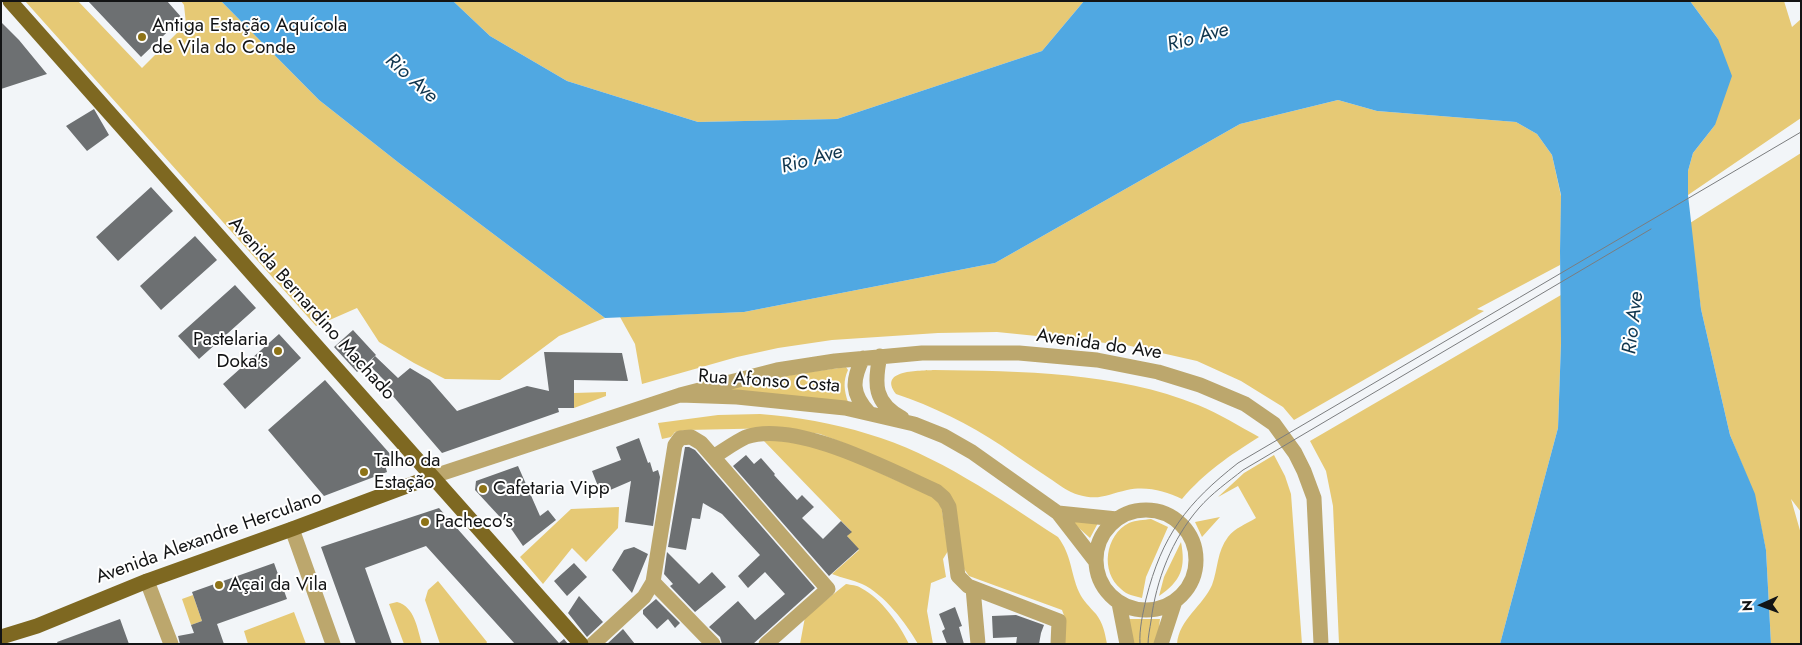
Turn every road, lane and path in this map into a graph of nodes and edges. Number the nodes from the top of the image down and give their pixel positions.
1 (10, 1) edge
2 (880, 356) junction
3 (863, 358) junction
4 (680, 395) junction
5 (869, 413) junction
6 (914, 424) junction
7 (713, 457) junction
8 (431, 476) junction
9 (1058, 513) junction
10 (1117, 519) junction
11 (292, 529) junction
12 (1096, 562) junction
13 (147, 581) junction
14 (653, 582) junction
15 (973, 588) junction
16 (1175, 601) junction
17 (1119, 603) junction
18 (1, 637) edge
19 (170, 644) edge
20 (332, 644) edge
21 (581, 644) edge
22 (593, 644) edge
23 (713, 644) edge
24 (766, 644) edge
25 (978, 644) edge
26 (1058, 644) edge
27 (1127, 644) edge
28 (1161, 644) edge
29 (1321, 644) edge

1 - 8 main road, Avenida Bernardino Machado
2 - 3 street, Avenida do Ave
2 - 6 street
2 - 29 street, Avenida do Ave
3 - 4 street, Avenida do Ave
3 - 5 street
4 - 5 street, Rua Afonso Costa
4 - 8 street, Rua Afonso Costa
5 - 6 street, Rua Afonso Costa
6 - 9 street, Rua Afonso Costa
7 - 14 street
7 - 15 street
7 - 24 street
8 - 11 main road, Avenida Alexandre Herculano
8 - 21 main road, Avenida Bernardino Machado
9 - 10 street, Rua Afonso Costa
9 - 12 street, Rua Afonso Costa
10 - 12 street
10 - 16 street
11 - 13 main road, Avenida Alexandre Herculano
11 - 20 street
12 - 17 street
13 - 18 main road, Avenida Alexandre Herculano
13 - 19 street
14 - 22 street
14 - 23 street
15 - 25 street
15 - 26 street
16 - 17 street
16 - 28 street
17 - 27 street

